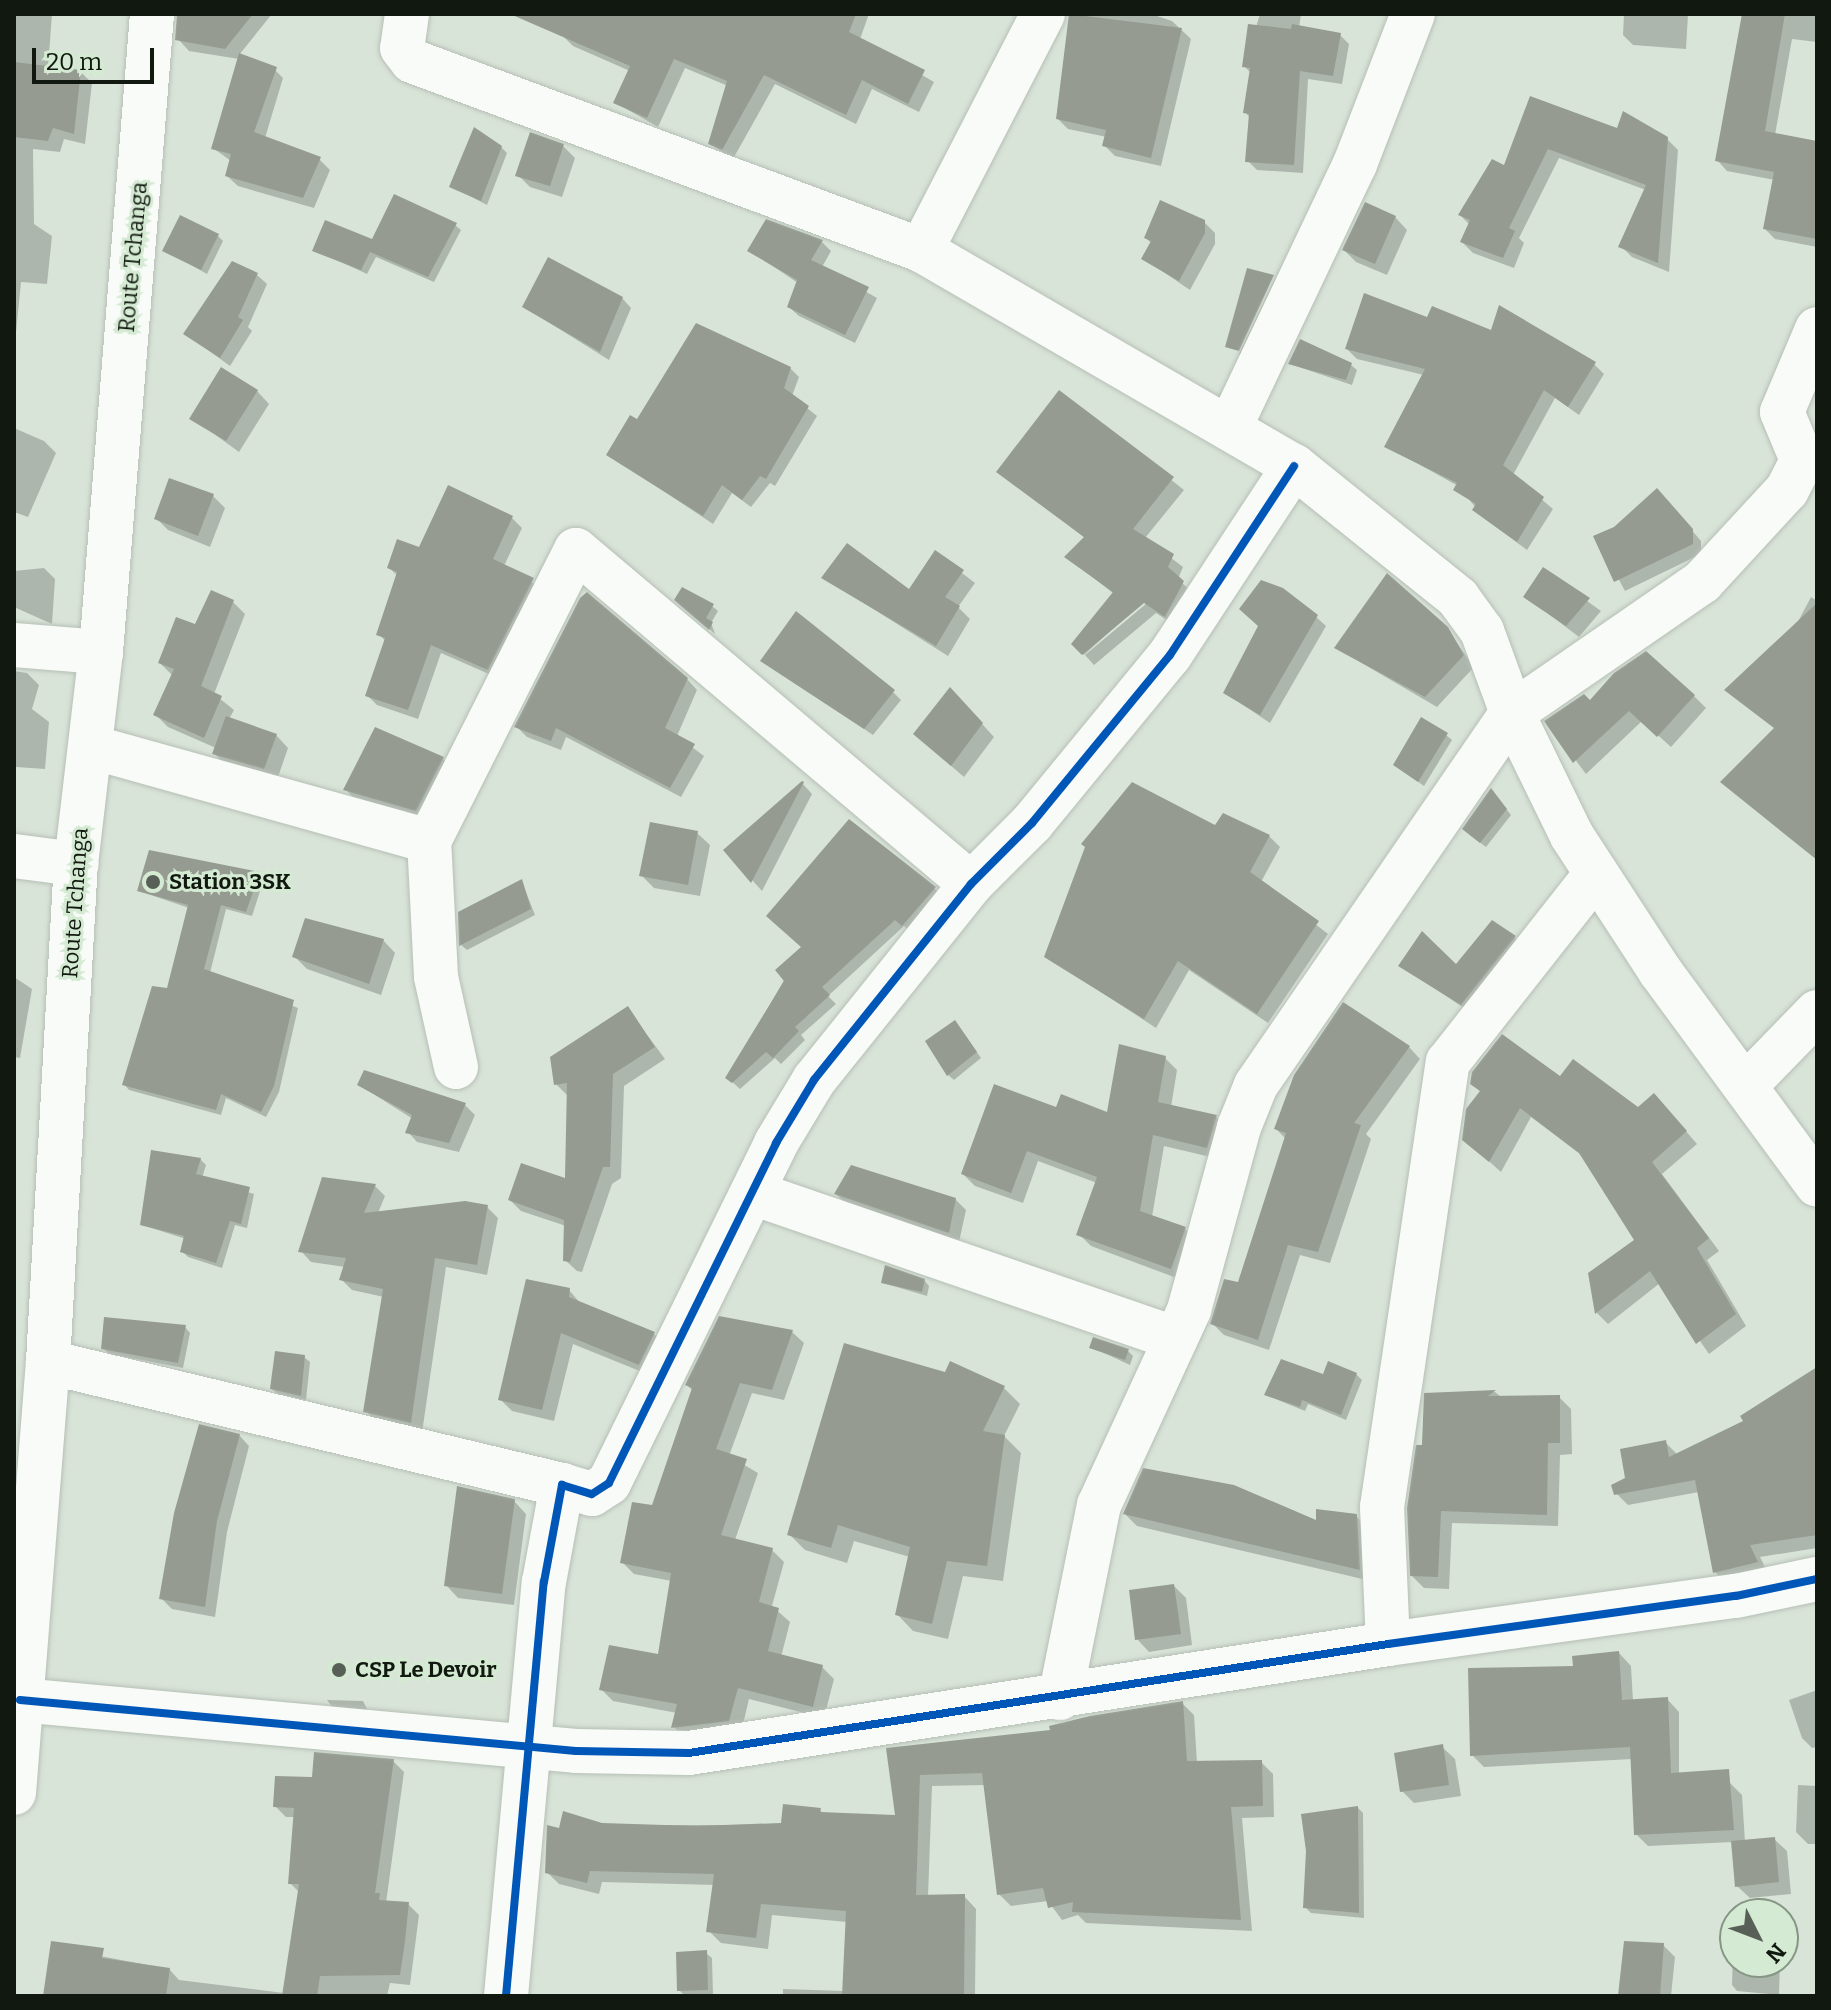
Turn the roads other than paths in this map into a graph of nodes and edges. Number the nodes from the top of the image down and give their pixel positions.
1 (152, 14) edge
2 (407, 14) edge
3 (1043, 14) edge
4 (1413, 14) edge
5 (921, 250) junction
6 (1817, 329) edge
7 (1230, 427) junction
8 (1294, 466) junction
9 (14, 645) edge
10 (101, 652) junction
11 (1512, 713) junction
12 (92, 747) junction
13 (429, 841) junction
14 (14, 856) edge
15 (76, 864) junction
16 (1596, 874) junction
17 (971, 884) junction
18 (1817, 1012) edge
19 (456, 1067) dead end
20 (1746, 1085) junction
21 (1817, 1185) edge
22 (753, 1193) junction
23 (1176, 1339) junction
24 (48, 1362) junction
25 (562, 1485) junction
26 (26, 1507) edge
27 (1817, 1579) edge
28 (1388, 1644) junction
29 (1060, 1698) junction
30 (20, 1700) junction
31 (527, 1746) junction
32 (14, 1793) edge
33 (506, 1996) edge

1 - 10 street, Route Tchanga
2 - 5 street
3 - 5 street
4 - 7 street
5 - 7 street
6 - 11 street
7 - 8 street
8 - 11 street
8 - 17 street
9 - 10 street
10 - 12 street, Route Tchanga
11 - 16 street
11 - 23 street
12 - 13 street
12 - 15 street, Route Tchanga
13 - 17 street
13 - 19 street
14 - 15 street
15 - 24 street, Route Tchanga
16 - 20 street
16 - 28 street
17 - 22 street
18 - 20 street
20 - 21 street
22 - 23 street
22 - 25 street
23 - 29 street
24 - 25 street
24 - 26 street, Route Tchanga
25 - 31 street
26 - 30 street, Route Tchanga
27 - 28 street
28 - 29 street
29 - 31 street
30 - 31 street
30 - 32 street, Route Tchanga
31 - 33 street

